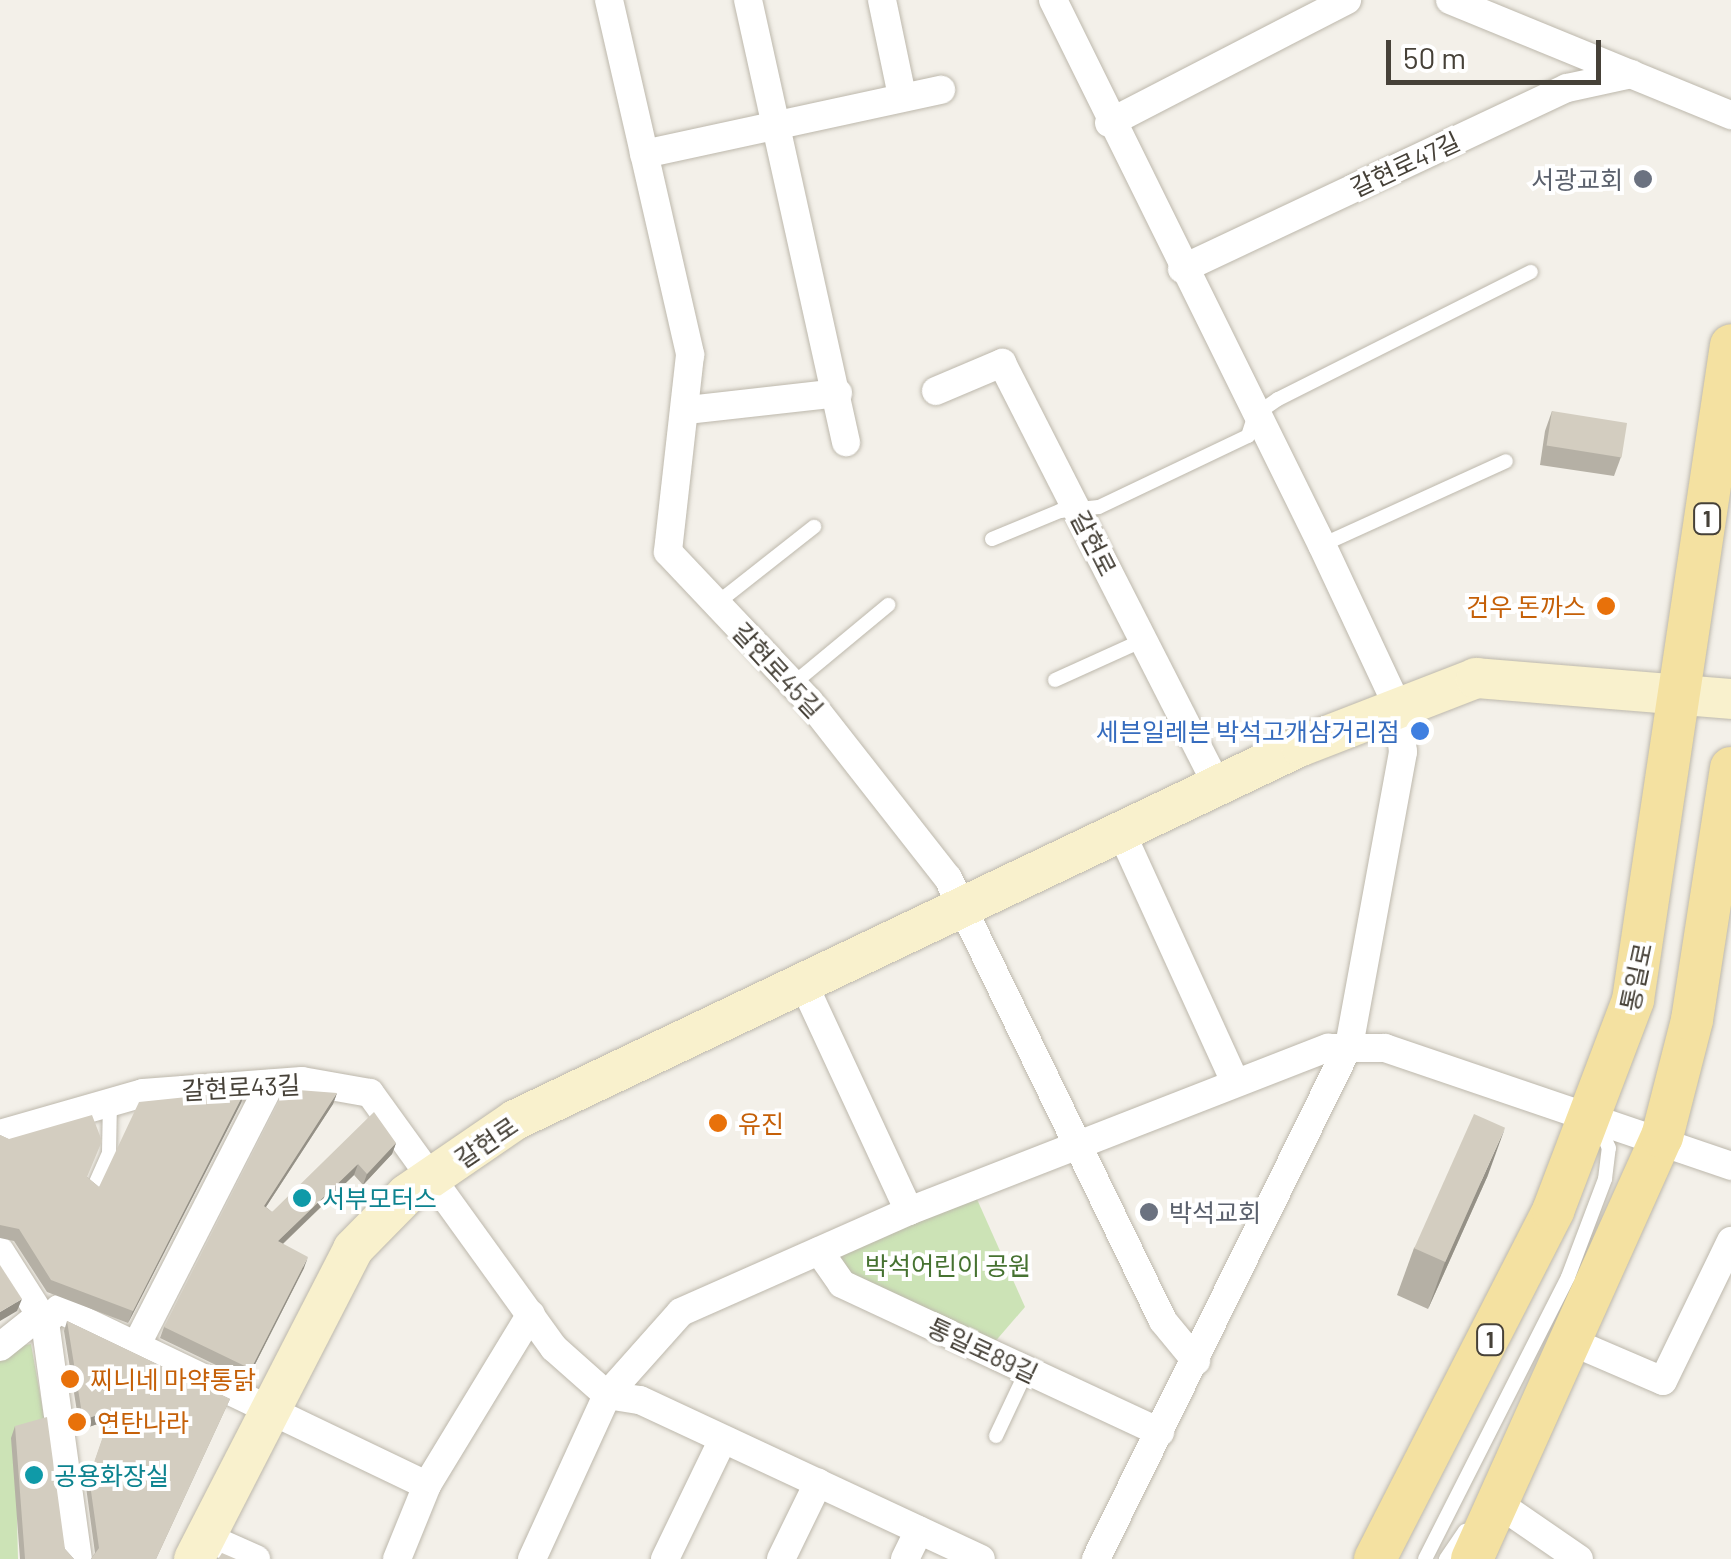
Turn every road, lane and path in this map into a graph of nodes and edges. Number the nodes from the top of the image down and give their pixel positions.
1 (609, 0) edge
2 (748, 0) edge
3 (882, 0) edge
4 (1053, 0) edge
5 (1347, 0) edge
6 (1450, 0) edge
7 (1632, 74) junction
8 (941, 90) dead end
9 (902, 96) junction
10 (1731, 115) edge
11 (775, 122) junction
12 (1109, 123) junction
13 (644, 154) junction
14 (1182, 269) junction
15 (1531, 272) dead end
16 (1731, 345) edge
17 (936, 390) dead end
18 (838, 392) junction
19 (687, 410) junction
20 (1255, 415) junction
21 (846, 442) dead end
22 (1506, 461) dead end
23 (1077, 510) junction
24 (814, 527) dead end
25 (992, 539) dead end
26 (1322, 545) junction
27 (715, 604) junction
28 (888, 606) dead end
29 (1143, 640) junction
30 (1054, 680) dead end
31 (793, 684) junction
32 (1682, 693) junction
33 (1731, 699) edge
34 (1398, 708) junction
35 (1731, 768) edge
36 (1218, 787) junction
37 (1122, 834) junction
38 (965, 910) junction
39 (805, 987) junction
40 (1349, 1045) junction
41 (1234, 1080) junction
42 (270, 1084) junction
43 (101, 1105) junction
44 (1594, 1117) junction
45 (0, 1134) edge
46 (1662, 1137) junction
47 (1081, 1143) junction
48 (1731, 1166) edge
49 (433, 1169) junction
50 (93, 1189) edge
51 (909, 1211) junction
52 (1731, 1241) edge
53 (0, 1251) edge
54 (819, 1251) junction
55 (530, 1314) junction
56 (42, 1318) junction
57 (1570, 1340) junction
58 (0, 1347) edge
59 (134, 1350) junction
60 (1196, 1360) junction
61 (1027, 1370) junction
62 (607, 1395) junction
63 (266, 1411) junction
64 (1160, 1432) junction
65 (996, 1436) dead end
66 (722, 1439) junction
67 (1516, 1456) junction
68 (818, 1483) junction
69 (427, 1485) junction
70 (1499, 1504) junction
71 (920, 1530) junction
72 (199, 1547) edge
73 (78, 1559) edge
74 (256, 1559) edge
75 (397, 1559) edge
76 (532, 1559) edge
77 (665, 1559) edge
78 (781, 1559) edge
79 (905, 1559) edge
80 (981, 1559) edge
81 (1096, 1559) edge
82 (1376, 1559) edge
83 (1425, 1559) edge
84 (1446, 1559) edge
85 (1472, 1559) edge
86 (1579, 1559) edge

1 - 13 street, 갈현로45길
2 - 11 street
3 - 9 street
4 - 12 street
5 - 12 street
6 - 7 street
7 - 10 street
7 - 14 street, 갈현로47길
8 - 9 street
9 - 11 street
11 - 13 street
11 - 18 street
12 - 14 street
13 - 19 street, 갈현로45길
14 - 20 street
15 - 20 lane
16 - 32 main road, 통일로 / 1
17 - 23 street, 갈현로
18 - 19 street
18 - 21 street
19 - 27 street, 갈현로45길
20 - 23 lane
20 - 26 street
22 - 26 lane
23 - 25 lane
23 - 29 street, 갈현로
24 - 27 lane
26 - 34 street
27 - 31 street, 갈현로45길
28 - 31 lane
29 - 30 lane
29 - 36 street, 갈현로
31 - 38 street, 갈현로45길
32 - 33 main road, 갈현로
32 - 34 main road, 갈현로
32 - 44 main road, 통일로 / 1
34 - 36 main road, 갈현로
34 - 40 street
35 - 46 main road
36 - 37 main road, 갈현로
37 - 38 main road, 갈현로
37 - 41 street
38 - 39 main road, 갈현로
38 - 47 street
39 - 49 main road, 갈현로
39 - 51 street
40 - 41 street
40 - 44 street
40 - 60 street
41 - 47 street
42 - 43 street, 갈현로43길
42 - 49 street, 갈현로43길
42 - 59 street
43 - 45 street, 갈현로43길
43 - 50 lane
44 - 46 street
44 - 82 main road, 통일로 / 1
44 - 83 lane
46 - 48 street
46 - 57 main road
47 - 51 street
47 - 60 street
49 - 55 street
49 - 63 main road, 갈현로
51 - 54 street
52 - 57 street
53 - 56 street
54 - 61 street, 통일로89길
54 - 62 street
55 - 62 street
55 - 69 street
56 - 58 street
56 - 59 street
56 - 73 street
57 - 67 main road
59 - 63 street
60 - 64 street
61 - 64 street, 통일로89길
61 - 65 lane
62 - 66 street
62 - 76 street
63 - 69 street
63 - 72 main road, 갈현로
64 - 81 street
66 - 68 street
66 - 77 street
67 - 70 main road
67 - 84 lane
68 - 71 street
68 - 78 street
69 - 75 street
70 - 85 main road
70 - 86 street
71 - 79 street
71 - 80 street
72 - 74 street, 갈현로

